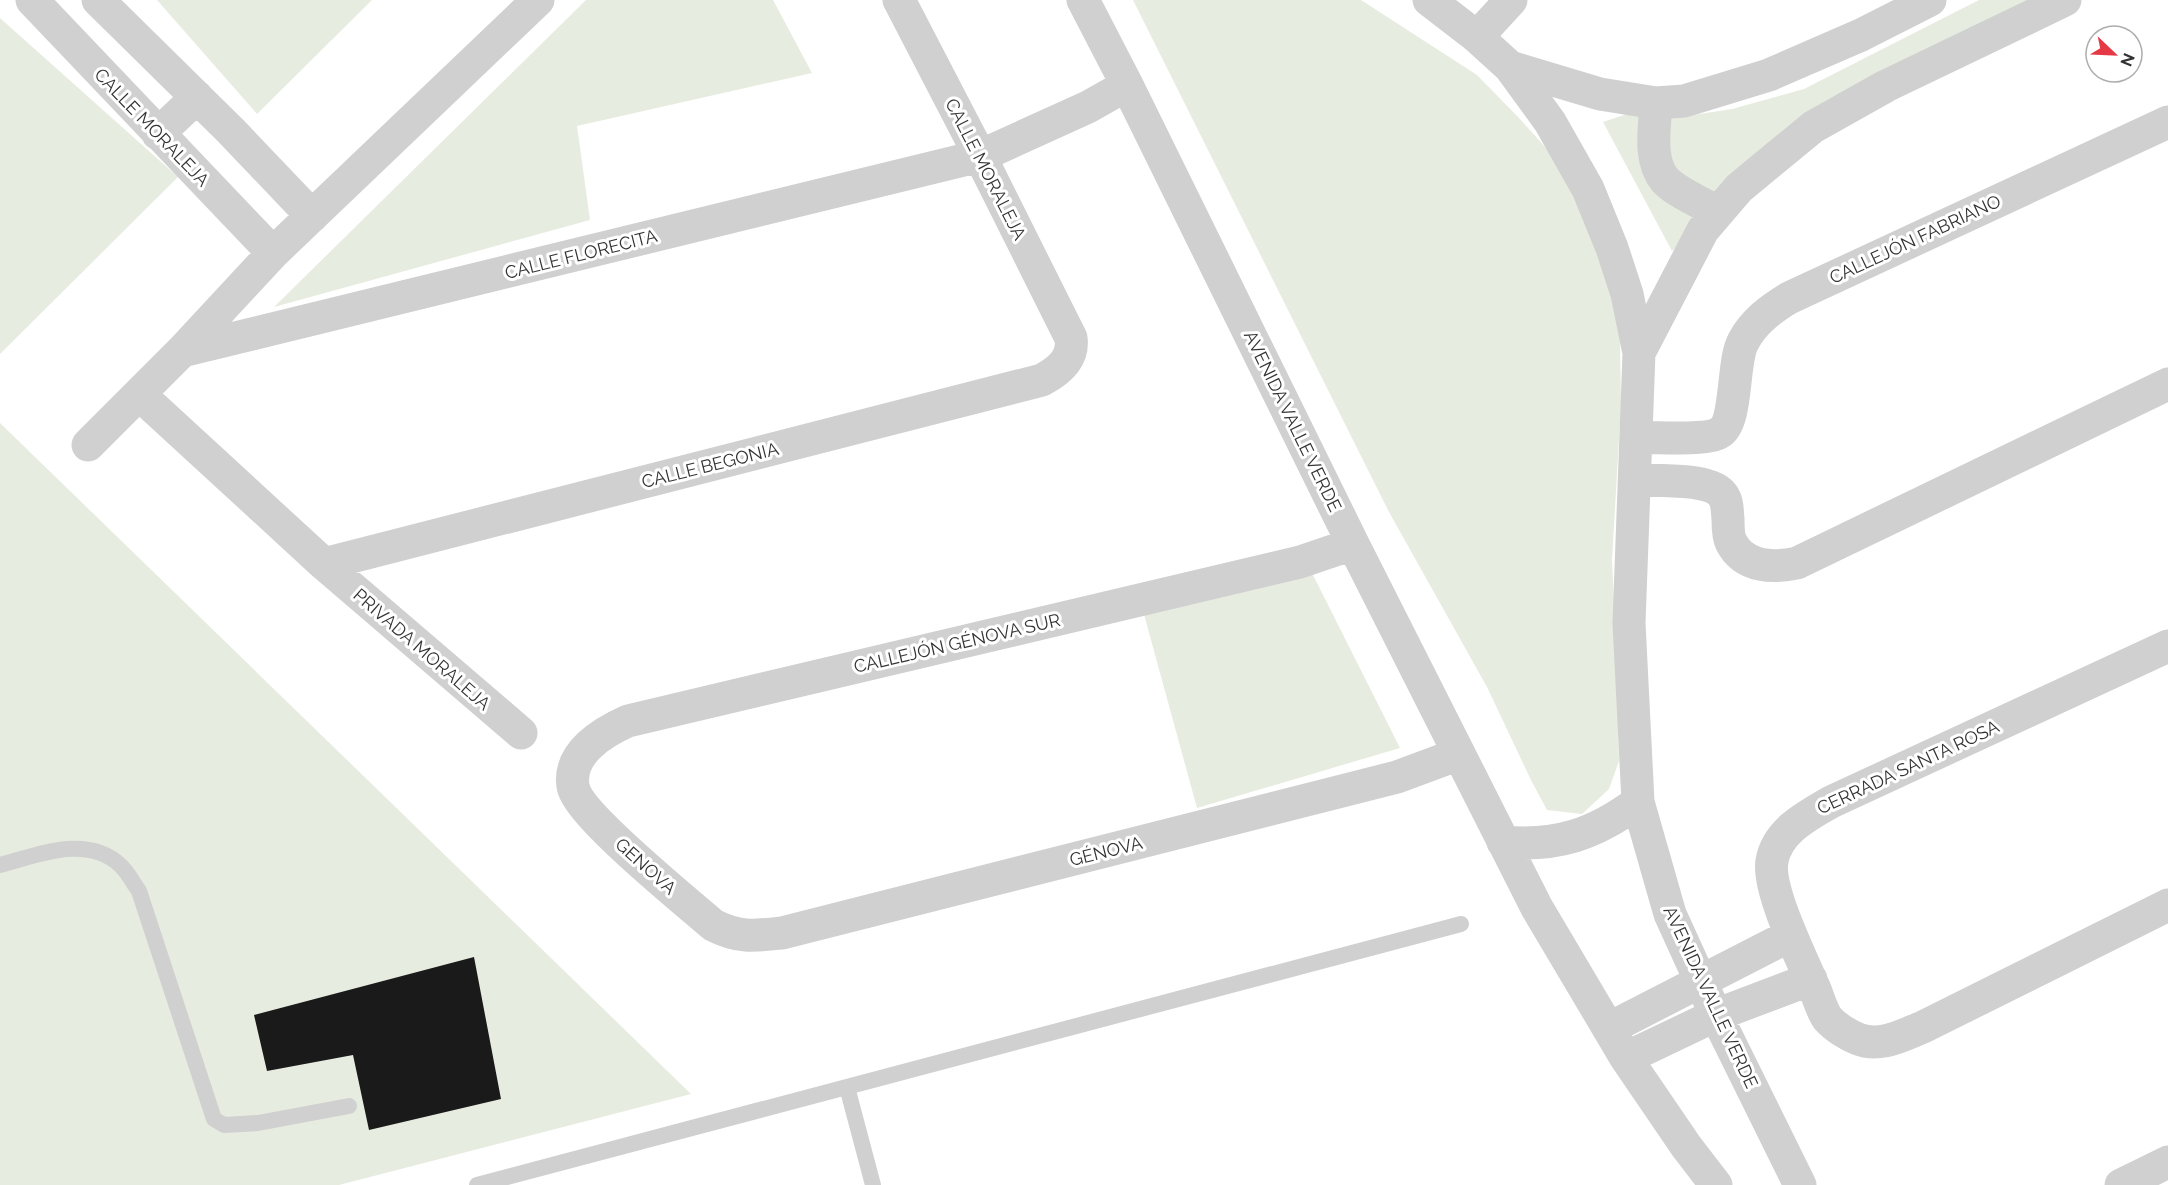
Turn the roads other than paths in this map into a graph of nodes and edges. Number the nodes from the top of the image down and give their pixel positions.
1 (32, 0) edge
2 (98, 0) edge
3 (538, 0) edge
4 (899, 0) edge
5 (1083, 0) edge
6 (1429, 0) edge
7 (1511, 0) edge
8 (1930, 0) edge
9 (2066, 0) edge
10 (1477, 37) junction
11 (1510, 68) junction
12 (1127, 85) junction
13 (197, 98) junction
14 (1656, 103) junction
15 (2168, 122) edge
16 (158, 134) junction
17 (980, 156) junction
18 (1717, 212) junction
19 (312, 216) junction
20 (273, 254) junction
21 (1071, 339) joint
22 (182, 351) junction
23 (1639, 353) junction
24 (2168, 384) edge
25 (139, 394) junction
26 (1637, 437) junction
27 (88, 445) dead end
28 (1635, 480) junction
29 (1353, 544) junction
30 (324, 564) junction
31 (2168, 646) edge
32 (521, 733) dead end
33 (1458, 754) junction
34 (575, 766) joint
35 (1638, 802) junction
36 (1503, 842) junction
37 (0, 865) edge
38 (2168, 904) edge
39 (1461, 924) dead end
40 (1791, 935) junction
41 (750, 937) joint
42 (1811, 979) junction
43 (1700, 982) junction
44 (1716, 1015) junction
45 (1610, 1028) junction
46 (1626, 1058) junction
47 (847, 1087) junction
48 (349, 1106) dead end
49 (2168, 1162) edge
50 (477, 1185) edge
51 (873, 1185) edge
52 (1716, 1185) edge
53 (1800, 1185) edge
54 (2121, 1185) edge

1 - 16 street, CALLE MORALEJA
2 - 13 street
3 - 19 street
4 - 17 street, CALLE MORALEJA
5 - 12 street, AVENIDA VALLE VERDE
6 - 10 street, AVENIDA VALLE VERDE
7 - 10 street
8 - 14 street
9 - 18 street
10 - 11 street, AVENIDA VALLE VERDE
11 - 14 street
11 - 23 street, AVENIDA VALLE VERDE
12 - 17 street, CALLE FLORECITA
12 - 29 street, AVENIDA VALLE VERDE
13 - 16 street
13 - 19 street
14 - 18 street
15 - 26 street, CALLEJÓN FABRIANO
16 - 20 street, CALLE MORALEJA
17 - 21 street, CALLE MORALEJA
17 - 22 street, CALLE FLORECITA
18 - 23 street
19 - 20 street
20 - 22 street
21 - 30 street, CALLE BEGONIA
22 - 25 street
23 - 26 street, AVENIDA VALLE VERDE
24 - 28 street
25 - 27 street
25 - 30 street
26 - 28 street, AVENIDA VALLE VERDE
28 - 35 street, AVENIDA VALLE VERDE
29 - 33 street, AVENIDA VALLE VERDE
29 - 34 street, CALLEJÓN GÉNOVA SUR
30 - 32 street, PRIVADA MORALEJA
31 - 40 street, CERRADA SANTA ROSA
33 - 36 street, AVENIDA VALLE VERDE
33 - 41 street, GÉNOVA
34 - 41 street, GENOVA
35 - 36 street
35 - 43 street, AVENIDA VALLE VERDE
36 - 45 street, AVENIDA VALLE VERDE
37 - 48 lane
38 - 42 street, CERRADA SANTA ROSA
39 - 47 lane
40 - 42 street, CERRADA SANTA ROSA
40 - 43 street
42 - 44 street
43 - 44 street, AVENIDA VALLE VERDE
43 - 45 street
44 - 46 street
44 - 53 street, AVENIDA VALLE VERDE
45 - 46 street, AVENIDA VALLE VERDE
46 - 52 street, AVENIDA VALLE VERDE
47 - 50 lane
47 - 51 lane
49 - 54 street

